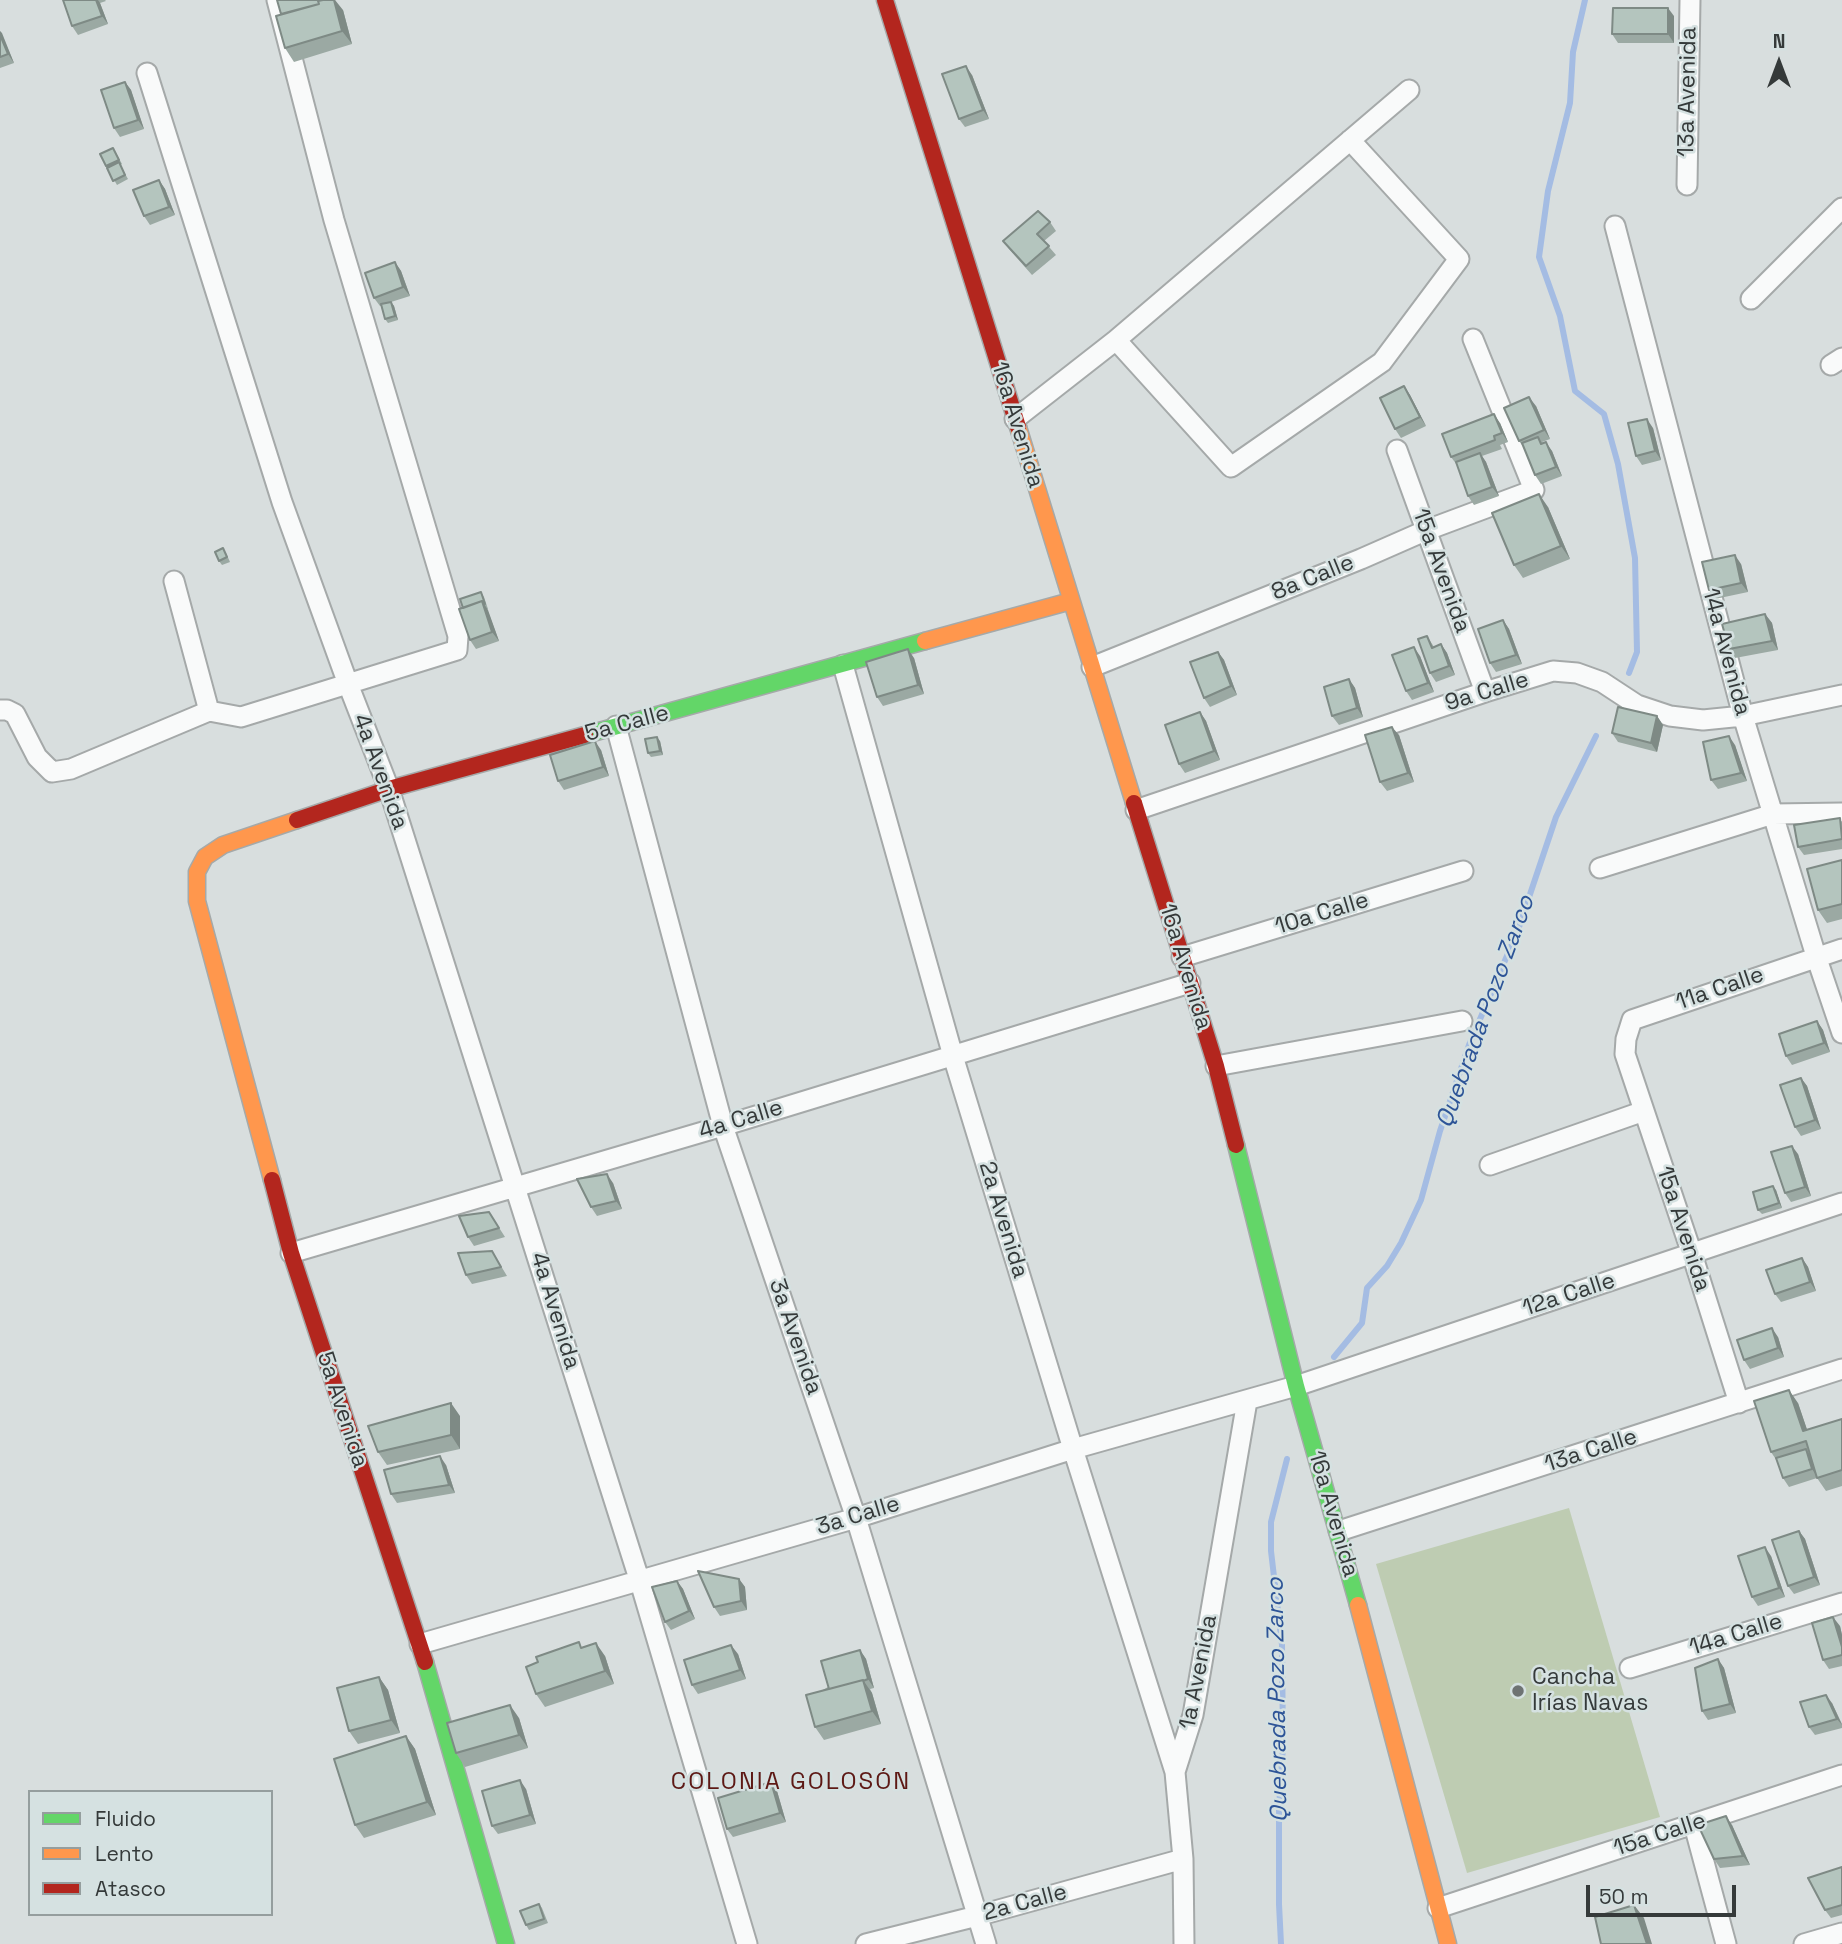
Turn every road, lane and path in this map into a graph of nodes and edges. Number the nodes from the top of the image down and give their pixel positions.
1 (277, 0) edge
2 (885, 0) edge
3 (1690, 0) edge
4 (147, 73) dead end
5 (1409, 90) dead end
6 (1350, 140) junction
7 (1687, 185) dead end
8 (1842, 208) edge
9 (1615, 226) dead end
10 (1751, 299) dead end
11 (1473, 339) dead end
12 (1116, 340) junction
13 (1015, 419) junction
14 (1396, 450) dead end
15 (1427, 530) junction
16 (174, 582) dead end
17 (1072, 601) junction
18 (842, 665) junction
19 (1092, 667) junction
20 (348, 684) junction
21 (1485, 691) junction
22 (1842, 695) edge
23 (0, 710) edge
24 (209, 711) junction
25 (1743, 716) junction
26 (616, 726) junction
27 (389, 789) junction
28 (1136, 810) junction
29 (1842, 813) edge
30 (1773, 814) junction
31 (1600, 868) dead end
32 (1463, 871) dead end
33 (197, 872) joint
34 (1842, 949) edge
35 (1816, 956) junction
36 (1182, 957) junction
37 (1190, 983) junction
38 (1462, 1021) dead end
39 (1842, 1033) edge
40 (1625, 1054) joint
41 (953, 1056) junction
42 (1216, 1066) junction
43 (1644, 1111) junction
44 (723, 1126) junction
45 (1490, 1165) dead end
46 (515, 1186) junction
47 (1842, 1203) edge
48 (291, 1253) junction
49 (1692, 1254) junction
50 (1842, 1370) edge
51 (1296, 1386) junction
52 (1247, 1401) junction
53 (1739, 1403) junction
54 (1073, 1448) junction
55 (856, 1518) junction
56 (1339, 1531) junction
57 (640, 1582) junction
58 (1842, 1603) edge
59 (420, 1644) junction
60 (1630, 1668) dead end
61 (1175, 1772) junction
62 (1842, 1775) edge
63 (1694, 1825) junction
64 (1183, 1860) junction
65 (1438, 1908) junction
66 (977, 1916) junction
67 (1842, 1933) edge
68 (506, 1944) edge
69 (747, 1944) edge
70 (866, 1944) edge
71 (986, 1944) edge
72 (1184, 1944) edge
73 (1448, 1944) edge
74 (1727, 1944) edge
75 (1804, 1944) edge

1 - 20 street
2 - 13 street, 16a Avenida
3 - 7 street, 13a Avenida
4 - 20 street, 4a Avenida
5 - 6 street
6 - 12 street
6 - 12 street
8 - 10 street
9 - 25 street, 14a Avenida
11 - 15 street, 8a Calle
12 - 13 street
13 - 17 street, 16a Avenida
14 - 15 street, 15a Avenida
15 - 19 street, 8a Calle
15 - 21 street, 15a Avenida
16 - 24 street
17 - 18 street, 5a Calle
17 - 19 street, 16a Avenida
18 - 26 street, 5a Calle
18 - 41 street, 2a Avenida
19 - 28 street, 16a Avenida
20 - 24 street
20 - 27 street, 4a Avenida
21 - 25 street, 9a Calle
21 - 28 street, 9a Calle
22 - 25 street, 9a Calle
23 - 24 street
25 - 30 street, 14a Avenida
26 - 27 street, 5a Calle
26 - 44 street, 3a Avenida
27 - 33 street, 5a Calle
27 - 46 street, 4a Avenida
28 - 36 street, 16a Avenida
29 - 30 street
30 - 31 street
30 - 35 street, 14a Avenida
32 - 36 street, 10a Calle
33 - 48 street, 5a Avenida
34 - 35 street, 11a Calle
35 - 39 street, 14a Avenida
35 - 40 street, 11a Calle
36 - 37 street, 16a Avenida
37 - 41 street, 4a Calle
37 - 42 street, 16a Avenida
38 - 42 street
40 - 43 street, 15a Avenida
41 - 44 street, 4a Calle
41 - 54 street, 2a Avenida
42 - 51 street, 16a Avenida
43 - 45 street
43 - 49 street, 15a Avenida
44 - 46 street, 4a Calle
44 - 55 street, 3a Avenida
46 - 48 street, 4a Calle
46 - 57 street, 4a Avenida
47 - 49 street, 12a Calle
48 - 59 street, 5a Avenida
49 - 51 street, 12a Calle
49 - 53 street, 15a Avenida
50 - 53 street, 13a Calle
51 - 52 street, 3a Calle
51 - 56 street, 16a Avenida
52 - 54 street, 3a Calle
52 - 61 street, 1a Avenida
53 - 56 street, 13a Calle
54 - 55 street, 3a Calle
54 - 61 street, 2a Avenida
55 - 57 street, 3a Calle
55 - 66 street, 3a Avenida
56 - 65 street, 16a Avenida
57 - 59 street, 3a Calle
57 - 69 street, 4a Avenida
58 - 60 street, 14a Calle
59 - 68 street, 5a Avenida
61 - 64 street, 1a Avenida
62 - 63 street, 15a Calle
63 - 65 street, 15a Calle
63 - 74 street
64 - 66 street, 2a Calle
64 - 72 street, 1a Avenida
65 - 73 street, 16a Avenida
66 - 70 street, 2a Calle
66 - 71 street, 3a Avenida
67 - 75 street

